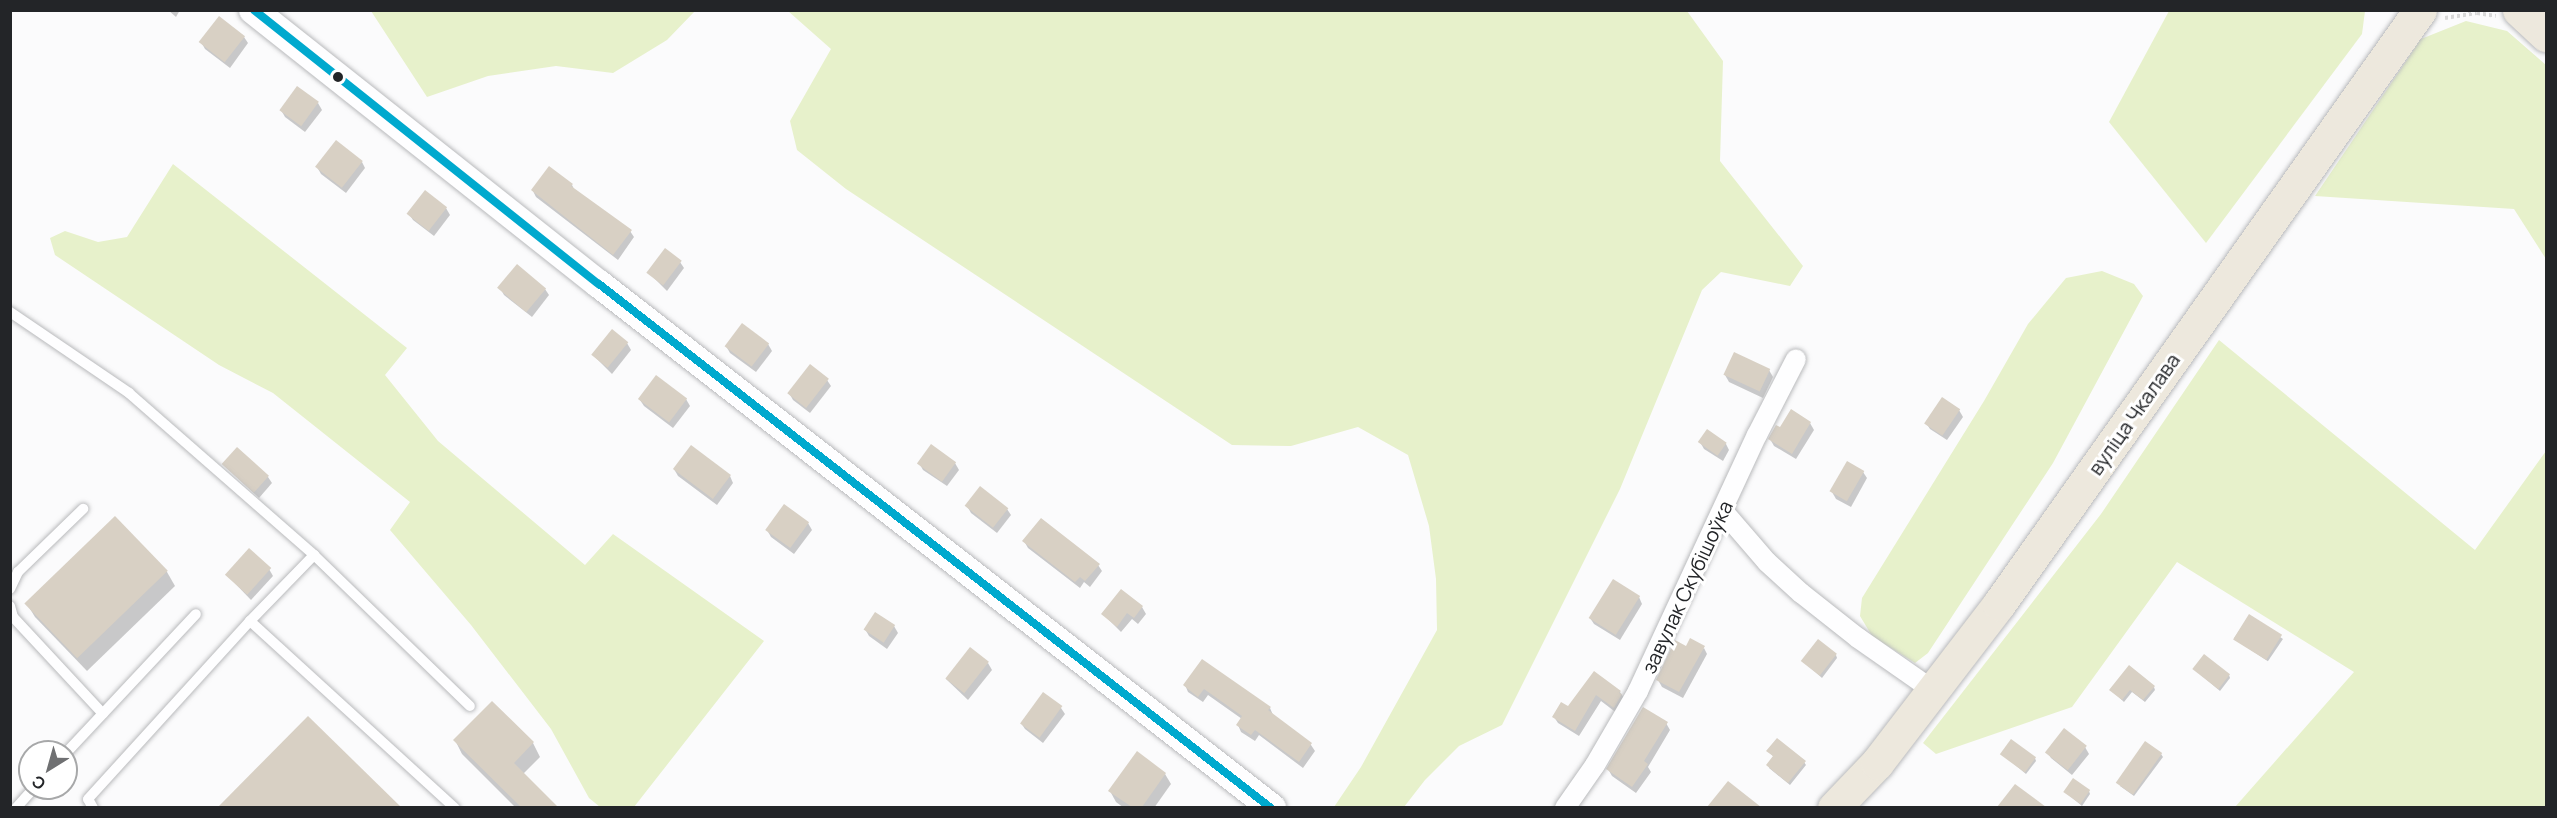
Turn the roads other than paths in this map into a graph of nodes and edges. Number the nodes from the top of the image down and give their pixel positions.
1 (253, 10) edge
2 (2425, 13) edge
3 (2510, 13) edge
4 (2547, 35) edge
5 (10, 312) edge
6 (1796, 359) dead end
7 (83, 509) dead end
8 (1723, 512) junction
9 (314, 555) junction
10 (10, 589) edge
11 (10, 606) edge
12 (196, 614) dead end
13 (250, 621) junction
14 (1934, 691) junction
15 (471, 706) dead end
16 (103, 714) junction
17 (78, 740) edge
18 (93, 807) edge
19 (455, 807) edge
20 (1272, 807) edge
21 (1565, 807) edge
22 (1834, 807) edge

1 - 20 main road
2 - 14 highway, вуліца Чкалава
3 - 4 highway
5 - 9 lane
6 - 8 street, завулак Скубішоўка
7 - 10 lane
8 - 14 street
8 - 21 street, завулак Скубішоўка
9 - 13 lane
9 - 15 lane
11 - 16 lane
12 - 16 lane
13 - 18 lane
13 - 19 lane
14 - 22 highway, вуліца Чкалава
16 - 17 lane

